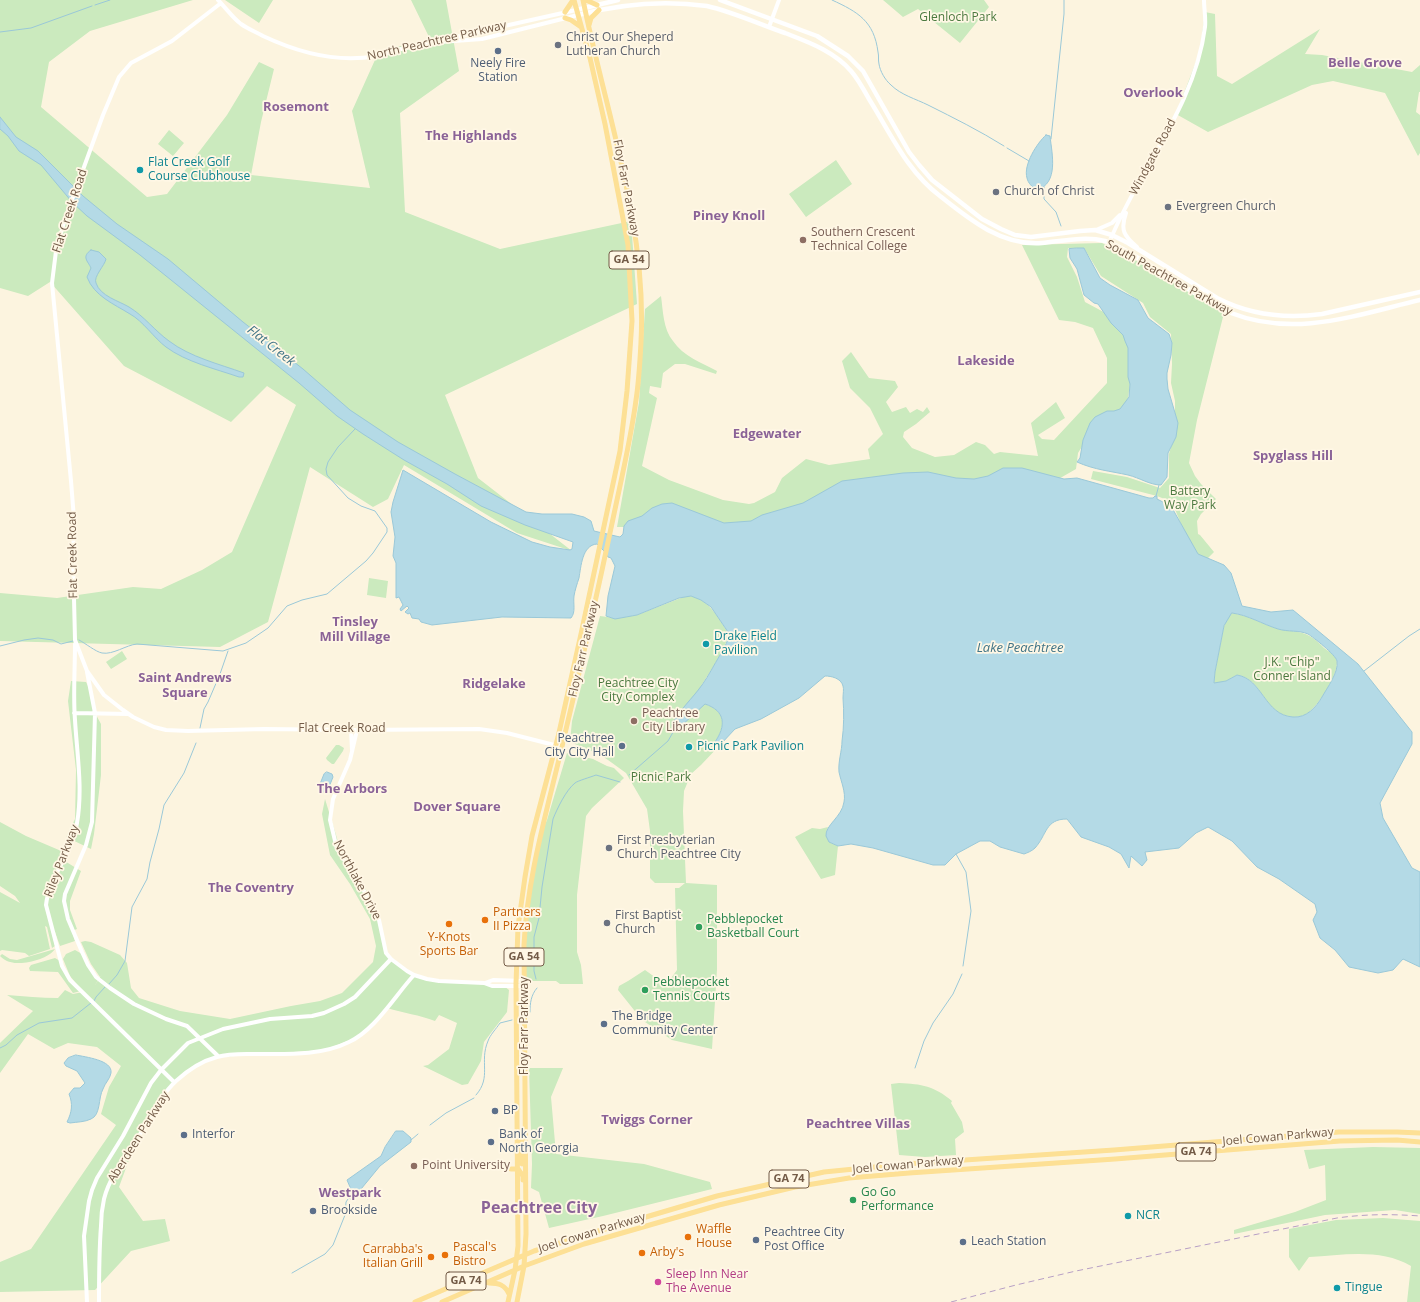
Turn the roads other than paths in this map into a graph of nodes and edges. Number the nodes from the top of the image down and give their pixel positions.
1 (573, 0) edge
2 (583, 0) edge
3 (586, 0) edge
4 (618, 0) edge
5 (720, 0) edge
6 (779, 0) edge
7 (1204, 0) edge
8 (220, 2) edge
9 (598, 7) junction
10 (585, 11) junction
11 (565, 12) junction
12 (577, 12) junction
13 (565, 18) junction
14 (772, 19) junction
15 (588, 26) junction
16 (581, 27) junction
17 (769, 27) junction
18 (426, 43) junction
19 (1132, 196) junction
20 (1095, 230) junction
21 (1112, 235) junction
22 (1109, 243) junction
23 (1142, 251) junction
24 (1420, 292) edge
25 (1420, 300) edge
26 (75, 640) junction
27 (87, 671) junction
28 (74, 713) junction
29 (95, 713) junction
30 (128, 714) junction
31 (351, 730) junction
32 (357, 730) junction
33 (559, 746) junction
34 (352, 752) junction
35 (391, 960) junction
36 (414, 975) junction
37 (516, 983) junction
38 (524, 983) junction
39 (199, 1038) junction
40 (218, 1056) junction
41 (161, 1070) junction
42 (174, 1082) junction
43 (517, 1129) junction
44 (1420, 1133) edge
45 (1420, 1142) edge
46 (525, 1163) junction
47 (518, 1169) junction
48 (526, 1212) junction
49 (526, 1240) junction
50 (518, 1246) junction
51 (539, 1250) junction
52 (525, 1255) junction
53 (517, 1259) junction
54 (507, 1264) junction
55 (524, 1266) junction
56 (515, 1270) junction
57 (486, 1283) junction
58 (509, 1294) junction
59 (87, 1302) edge
60 (99, 1302) edge
61 (415, 1302) edge
62 (442, 1302) edge
63 (508, 1302) edge
64 (517, 1302) edge

1 - 11 main road
1 - 12 main road, Floy Farr Parkway / GA 54
2 - 10 main road, Floy Farr Parkway / GA 54
3 - 9 main road
4 - 9 main road
5 - 14 main road
6 - 14 street
7 - 19 street, Windgate Road
8 - 18 street, North Peachtree Parkway
8 - 26 street, Flat Creek Road
9 - 10 main road
9 - 15 main road
9 - 17 main road
10 - 12 main road
10 - 15 main road, Floy Farr Parkway / GA 54
11 - 12 street, North Peachtree Parkway
11 - 18 street, North Peachtree Parkway
12 - 13 street
12 - 16 main road, Floy Farr Parkway / GA 54
13 - 16 main road
13 - 18 street
14 - 17 street
14 - 20 main road
15 - 33 main road, Floy Farr Parkway / GA 54
16 - 33 main road, Floy Farr Parkway / GA 54
17 - 22 main road, South Peachtree Parkway
19 - 20 street
19 - 21 street, Windgate Road
19 - 23 street
20 - 21 main road, South Peachtree Parkway
21 - 22 street, Windgate Road
21 - 23 main road, South Peachtree Parkway
22 - 25 main road, South Peachtree Parkway
23 - 24 main road, South Peachtree Parkway
26 - 27 street, Flat Creek Road
26 - 28 street, Riley Parkway
27 - 29 street, Riley Parkway
27 - 30 street, Flat Creek Road
28 - 29 street
28 - 41 street, Riley Parkway
29 - 30 street
29 - 39 street, Riley Parkway
30 - 31 street, Flat Creek Road
31 - 32 street, Flat Creek Road
31 - 34 street, Northlake Drive
32 - 33 street, Flat Creek Road
32 - 34 street, Northlake Drive
33 - 37 main road, Floy Farr Parkway / GA 54
33 - 38 main road, Floy Farr Parkway / GA 54
34 - 35 street, Northlake Drive
35 - 36 street
35 - 39 street, Aberdeen Parkway
36 - 37 street
36 - 40 street, Aberdeen Parkway
37 - 38 street
37 - 43 main road, Floy Farr Parkway / GA 54
38 - 46 main road, Floy Farr Parkway / GA 54
39 - 40 street, Riley Parkway
39 - 41 street, Aberdeen Parkway
40 - 42 street, Aberdeen Parkway
41 - 42 street, Riley Parkway
41 - 59 street, Aberdeen Parkway
42 - 60 street, Aberdeen Parkway
43 - 46 main road
43 - 47 main road, Floy Farr Parkway / GA 54
43 - 47 main road
44 - 51 main road, Joel Cowan Parkway / GA 74
45 - 55 main road, Joel Cowan Parkway / GA 74
46 - 48 main road, Floy Farr Parkway / GA 54
47 - 48 main road
47 - 50 main road, Floy Farr Parkway / GA 54
48 - 49 main road, Floy Farr Parkway / GA 54
49 - 51 main road
49 - 52 main road, Floy Farr Parkway / GA 54
50 - 53 main road, Floy Farr Parkway / GA 54
50 - 54 main road
51 - 52 main road, Joel Cowan Parkway / GA 74
52 - 53 main road, Joel Cowan Parkway / GA 74
52 - 55 main road, Floy Farr Parkway / GA 54
53 - 54 main road, Joel Cowan Parkway / GA 74
53 - 56 main road, Floy Farr Parkway / GA 54
54 - 61 main road, Joel Cowan Parkway / GA 74
55 - 56 main road, Joel Cowan Parkway / GA 74
55 - 64 main road, Floy Farr Parkway / GA 54
56 - 57 main road, Joel Cowan Parkway / GA 74
56 - 58 main road, Floy Farr Parkway / GA 54
57 - 58 main road
57 - 62 main road, Joel Cowan Parkway / GA 74
58 - 63 main road, Floy Farr Parkway / GA 54

